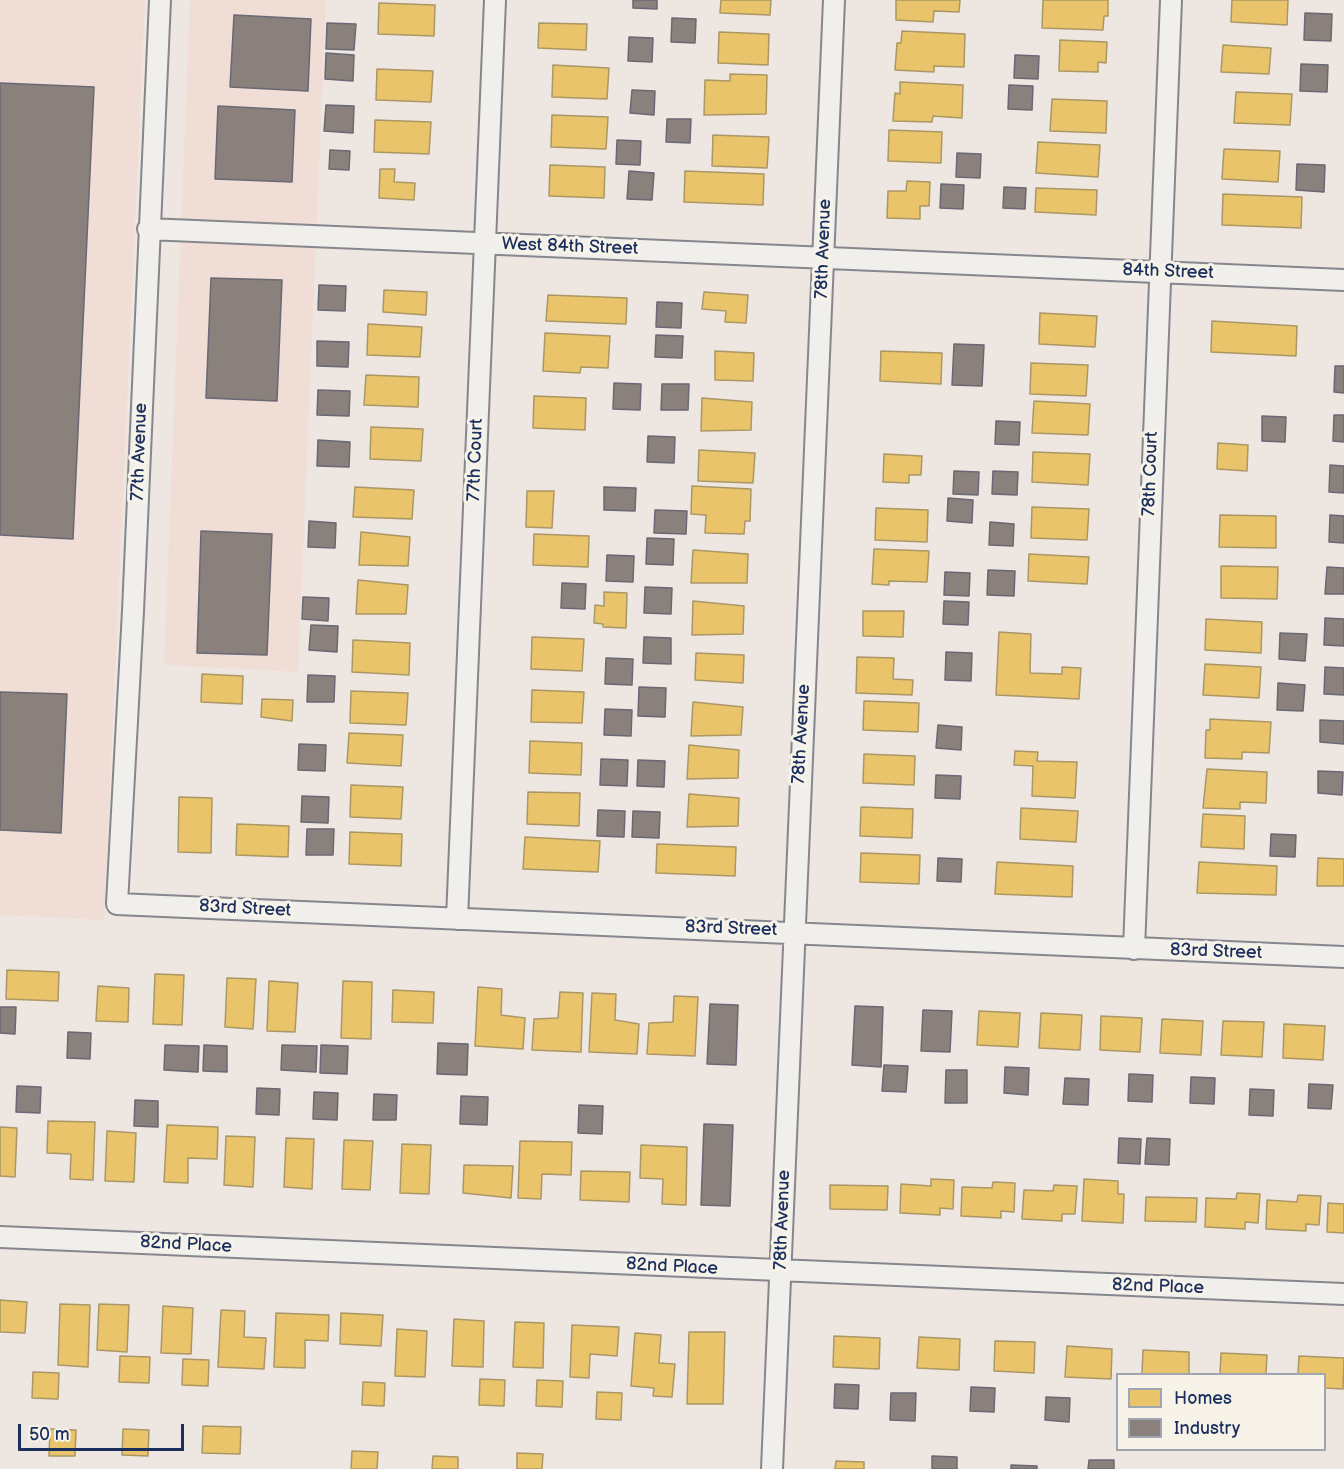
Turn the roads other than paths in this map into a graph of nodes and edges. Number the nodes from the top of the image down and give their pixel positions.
1 (160, 0) edge
2 (495, 0) edge
3 (834, 0) edge
4 (1171, 0) edge
5 (148, 230) junction
6 (485, 243) junction
7 (823, 257) junction
8 (992, 265) joint
9 (1159, 272) junction
10 (1344, 280) edge
11 (117, 903) joint
12 (457, 920) junction
13 (793, 932) junction
14 (1134, 949) junction
15 (1344, 957) edge
16 (0, 1237) edge
17 (781, 1272) junction
18 (1344, 1294) edge
19 (772, 1469) edge

1 - 5 street, 77th Avenue
2 - 6 street, 77th Court
3 - 7 street, 78th Avenue
4 - 9 street, 78th Court
5 - 6 street, West 84th Street
5 - 11 street, 77th Avenue
6 - 7 street, West 84th Street
6 - 12 street, 77th Court
7 - 8 street, West 84th Street
7 - 13 street, 78th Avenue
8 - 9 street, 84th Street
9 - 10 street, 84th Street
9 - 14 street, 78th Court
11 - 12 street, 83rd Street
12 - 13 street, 83rd Street
13 - 14 street, 83rd Street
13 - 17 street, 78th Avenue
14 - 15 street, 83rd Street
16 - 17 street, 82nd Place
17 - 18 street, 82nd Place
17 - 19 street, 78th Avenue

